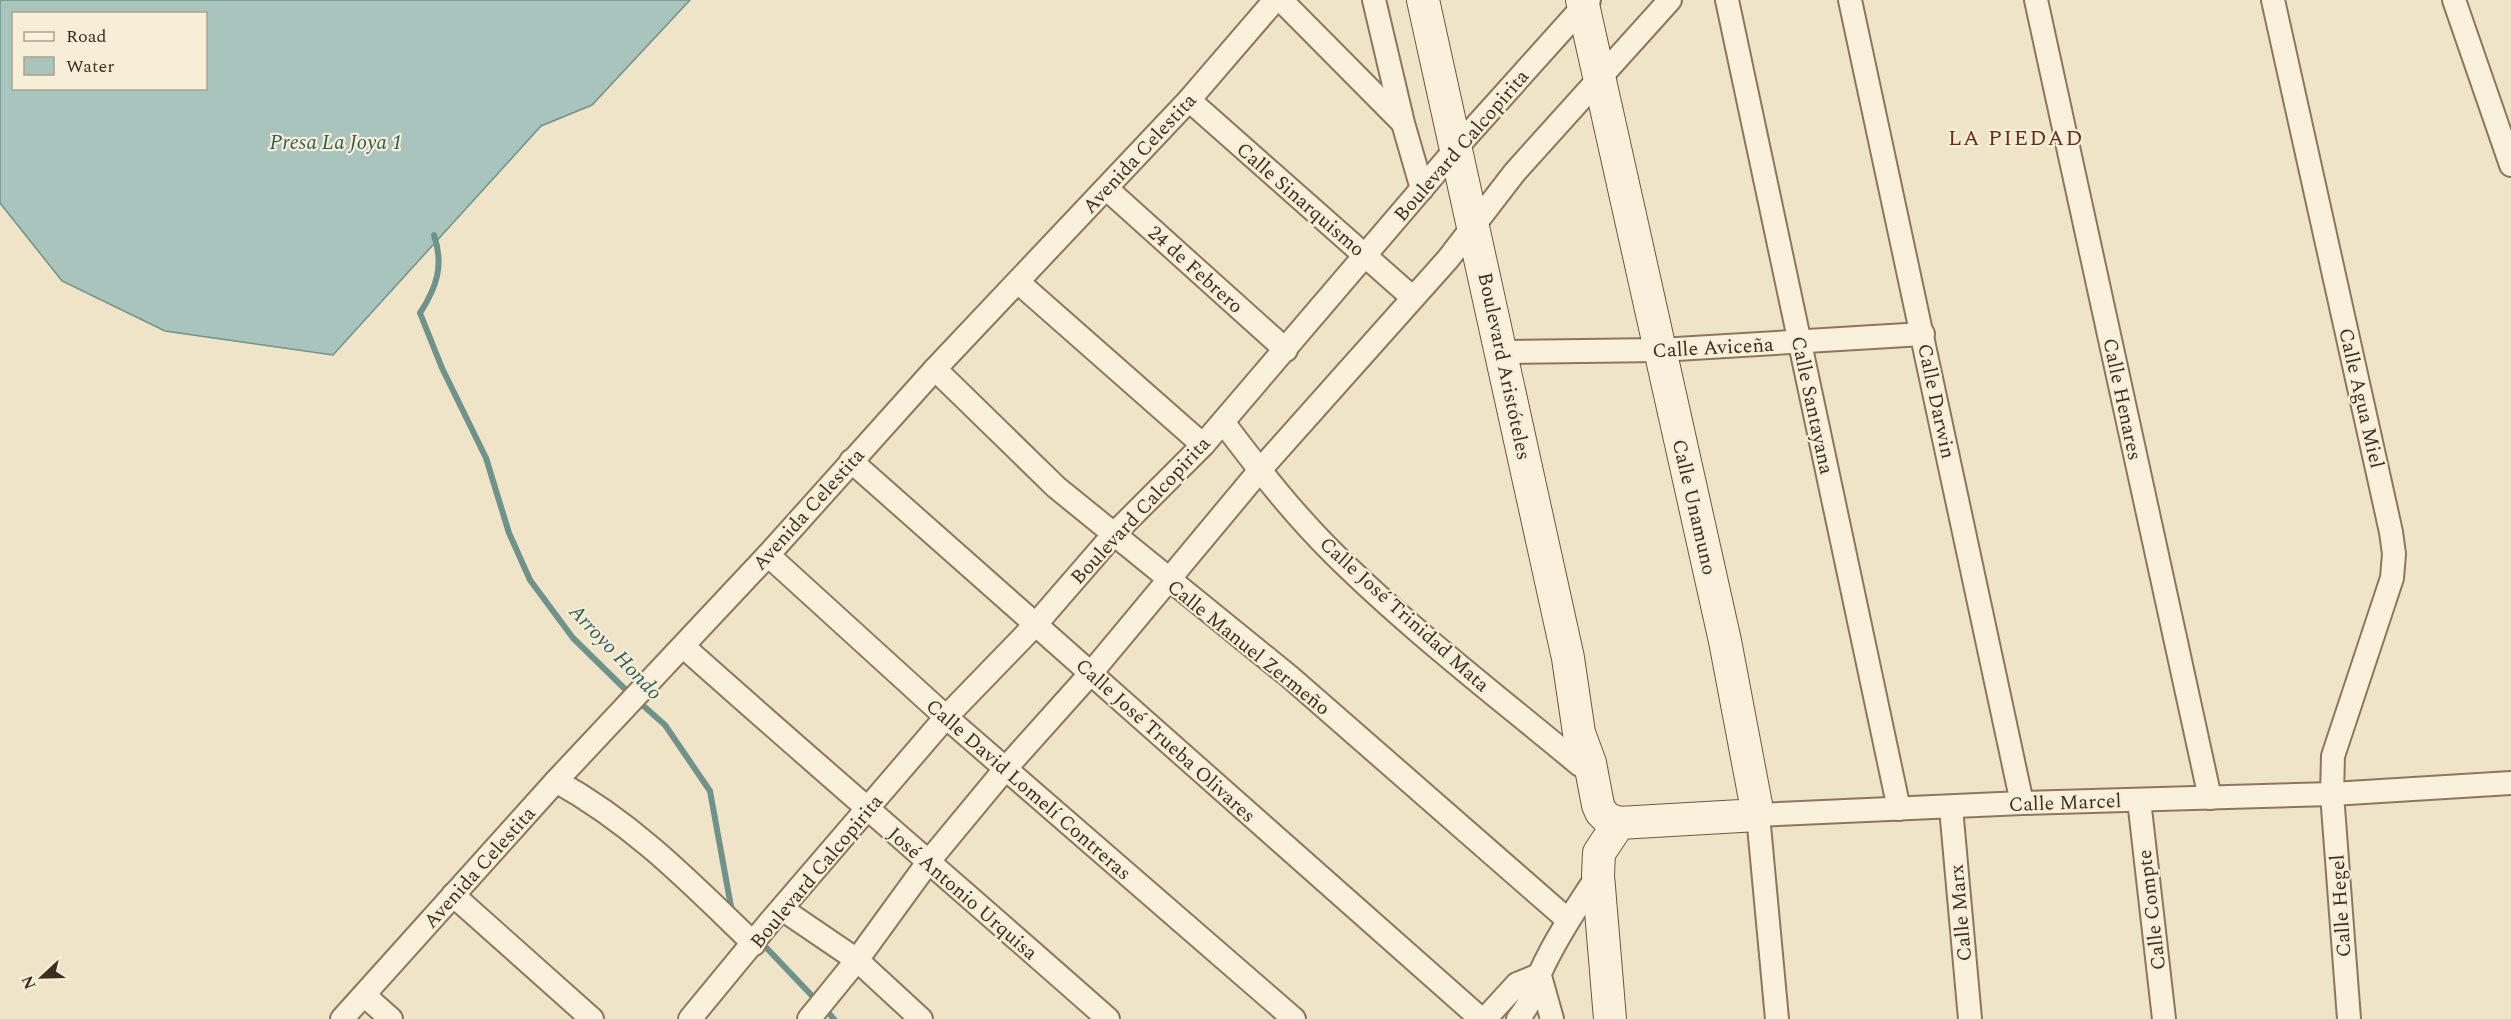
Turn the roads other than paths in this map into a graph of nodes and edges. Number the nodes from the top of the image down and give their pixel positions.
1 (1275, 0) edge
2 (1281, 0) edge
3 (1374, 0) edge
4 (1423, 0) edge
5 (1670, 0) edge
6 (1727, 0) edge
7 (1850, 0) edge
8 (2036, 0) edge
9 (2273, 0) edge
10 (2454, 0) edge
11 (1585, 2) edge
12 (1600, 77) junction
13 (1188, 100) junction
14 (1403, 123) junction
15 (1456, 149) junction
16 (2511, 165) edge
17 (1107, 189) junction
18 (1422, 189) junction
19 (1474, 227) junction
20 (1365, 255) junction
21 (1017, 282) junction
22 (1413, 298) junction
23 (1923, 334) junction
24 (1800, 342) junction
25 (1286, 350) junction
26 (1660, 350) junction
27 (1502, 352) junction
28 (935, 369) junction
29 (1223, 422) junction
30 (1203, 445) junction
31 (851, 461) junction
32 (1260, 471) junction
33 (1114, 534) junction
34 (768, 555) junction
35 (1168, 580) junction
36 (1036, 624) junction
37 (684, 647) junction
38 (1091, 673) junction
39 (946, 717) junction
40 (1579, 734) junction
41 (1580, 765) junction
42 (1006, 768) junction
43 (556, 781) junction
44 (2511, 783) edge
45 (2332, 794) junction
46 (2210, 798) junction
47 (2139, 800) junction
48 (2022, 803) junction
49 (1951, 808) junction
50 (1899, 809) junction
51 (867, 811) junction
52 (1758, 815) junction
53 (1619, 823) junction
54 (929, 861) junction
55 (1598, 875) junction
56 (453, 895) junction
57 (1568, 920) junction
58 (765, 929) junction
59 (857, 960) junction
60 (1539, 975) junction
61 (364, 995) junction
62 (342, 1019) edge
63 (391, 1019) edge
64 (591, 1019) edge
65 (690, 1019) edge
66 (810, 1019) edge
67 (921, 1019) edge
68 (1108, 1019) edge
69 (1294, 1019) edge
70 (1483, 1019) edge
71 (1518, 1019) edge
72 (1552, 1019) edge
73 (1610, 1019) edge
74 (1778, 1019) edge
75 (1970, 1019) edge
76 (2164, 1019) edge
77 (2349, 1019) edge

1 - 13 street, Avenida Celestita
2 - 14 street
3 - 14 street
4 - 15 street, Boulevard Aristóteles
5 - 12 street
6 - 24 street, Calle Santayana
7 - 23 street, Calle Darwin
8 - 46 street, Calle Henares
9 - 45 street, Calle Agua Miel
10 - 16 street
11 - 12 street, Calle Unamuno
11 - 15 street, Boulevard Calcopirita
12 - 19 street
12 - 26 street, Calle Unamuno
13 - 17 street, Avenida Celestita
13 - 20 street, Calle Sinarquismo
14 - 18 street
15 - 18 street, Boulevard Calcopirita
15 - 19 street, Boulevard Aristóteles
17 - 21 street, Avenida Celestita
17 - 25 street, 24 de Febrero
18 - 20 street, Boulevard Calcopirita
19 - 22 street
19 - 27 street, Boulevard Aristóteles
20 - 22 street, Calle Sinarquismo
20 - 25 street, Boulevard Calcopirita
21 - 28 street, Avenida Celestita
21 - 30 street
22 - 32 street
23 - 24 street, Calle Aviceña
23 - 48 street, Calle Darwin
24 - 26 street, Calle Aviceña
24 - 50 street, Calle Santayana
25 - 29 street, Boulevard Calcopirita
26 - 27 street, Calle Aviceña
26 - 52 street, Calle Unamuno
27 - 40 street, Boulevard Aristóteles
28 - 31 street, Avenida Celestita
28 - 33 street, Calle Manuel Zermeño
29 - 30 street, Boulevard Calcopirita
29 - 32 street, Calle José Trinidad Mata
30 - 33 street, Boulevard Calcopirita
31 - 34 street, Avenida Celestita
31 - 36 street, Calle José Trueba Olivares
32 - 35 street
32 - 41 street, Calle José Trinidad Mata
33 - 35 street, Calle Manuel Zermeño
33 - 36 street, Boulevard Calcopirita
34 - 37 street, Avenida Celestita
34 - 39 street, Calle David Lomelí Contreras
35 - 38 street
35 - 57 street, Calle Manuel Zermeño
36 - 38 street, Calle José Trueba Olivares
36 - 39 street, Boulevard Calcopirita
37 - 43 street, Avenida Celestita
37 - 51 street, José Antonio Urquisa
38 - 42 street
38 - 70 street, Calle José Trueba Olivares
39 - 42 street, Calle David Lomelí Contreras
39 - 51 street, Boulevard Calcopirita
40 - 41 street, Boulevard Aristóteles
40 - 53 street, Boulevard Aristóteles
41 - 55 street, Boulevard Aristóteles
42 - 54 street
42 - 69 street, Calle David Lomelí Contreras
43 - 56 street, Avenida Celestita
43 - 58 street
44 - 45 street, Calle Marcel
45 - 46 street, Calle Marcel
45 - 77 street, Calle Hegel
46 - 47 street, Calle Marcel
47 - 48 street, Calle Marcel
47 - 76 street, Calle Compte
48 - 49 street, Calle Marcel
49 - 50 street, Calle Marcel
49 - 75 street, Calle Marx
50 - 52 street, Calle Marcel
51 - 54 street, José Antonio Urquisa
51 - 58 street, Boulevard Calcopirita
52 - 53 street, Calle Marcel
52 - 74 street, Calle Unamuno
53 - 55 street, Boulevard Aristóteles
54 - 59 street
54 - 68 street, José Antonio Urquisa
55 - 57 street
55 - 73 street, Boulevard Aristóteles
56 - 61 street, Avenida Celestita
56 - 64 street
57 - 60 street
58 - 59 street
58 - 65 street, Boulevard Calcopirita
59 - 66 street
59 - 67 street
60 - 70 street
60 - 71 street
60 - 72 street
61 - 62 street, Avenida Celestita
61 - 63 street

